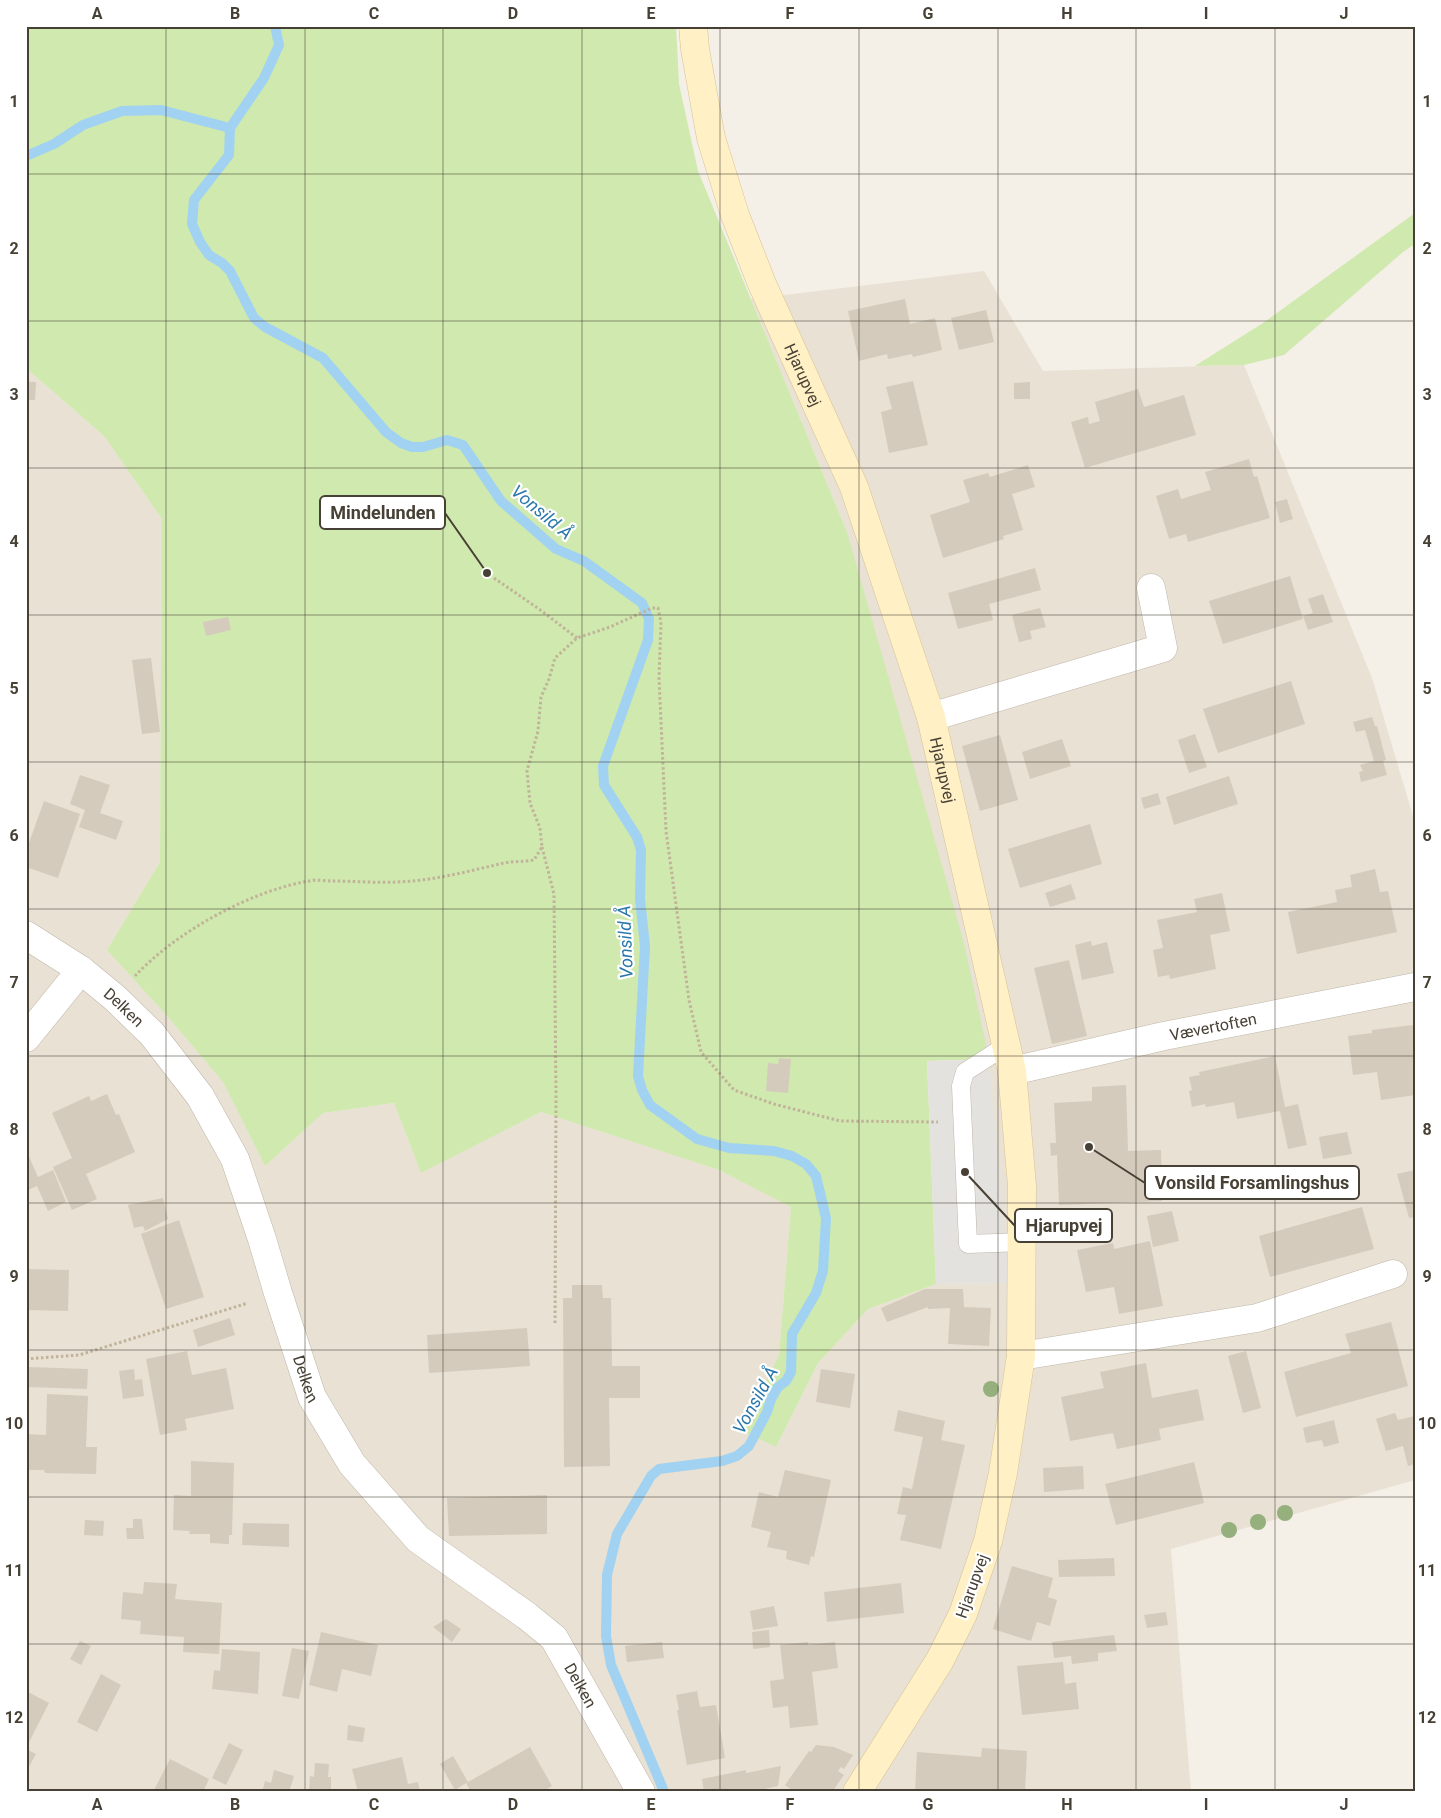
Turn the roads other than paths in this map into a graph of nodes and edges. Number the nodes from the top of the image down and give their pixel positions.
1 (693, 26) edge
2 (1151, 588) dead end
3 (931, 717) junction
4 (26, 935) edge
5 (81, 970) junction
6 (1415, 987) edge
7 (26, 1038) edge
8 (1010, 1058) junction
9 (1022, 1242) junction
10 (1393, 1274) dead end
11 (1021, 1356) junction
12 (631, 1787) edge
13 (857, 1792) edge

1 - 3 street, Hjarupvej
2 - 3 street, Hjarupvej
3 - 8 street, Hjarupvej
4 - 5 street, Delken
5 - 7 street
5 - 12 street, Delken
6 - 8 street, Vævertoften
8 - 9 street, Hjarupvej
8 - 9 lane
9 - 11 street, Hjarupvej
10 - 11 street
11 - 13 street, Hjarupvej

